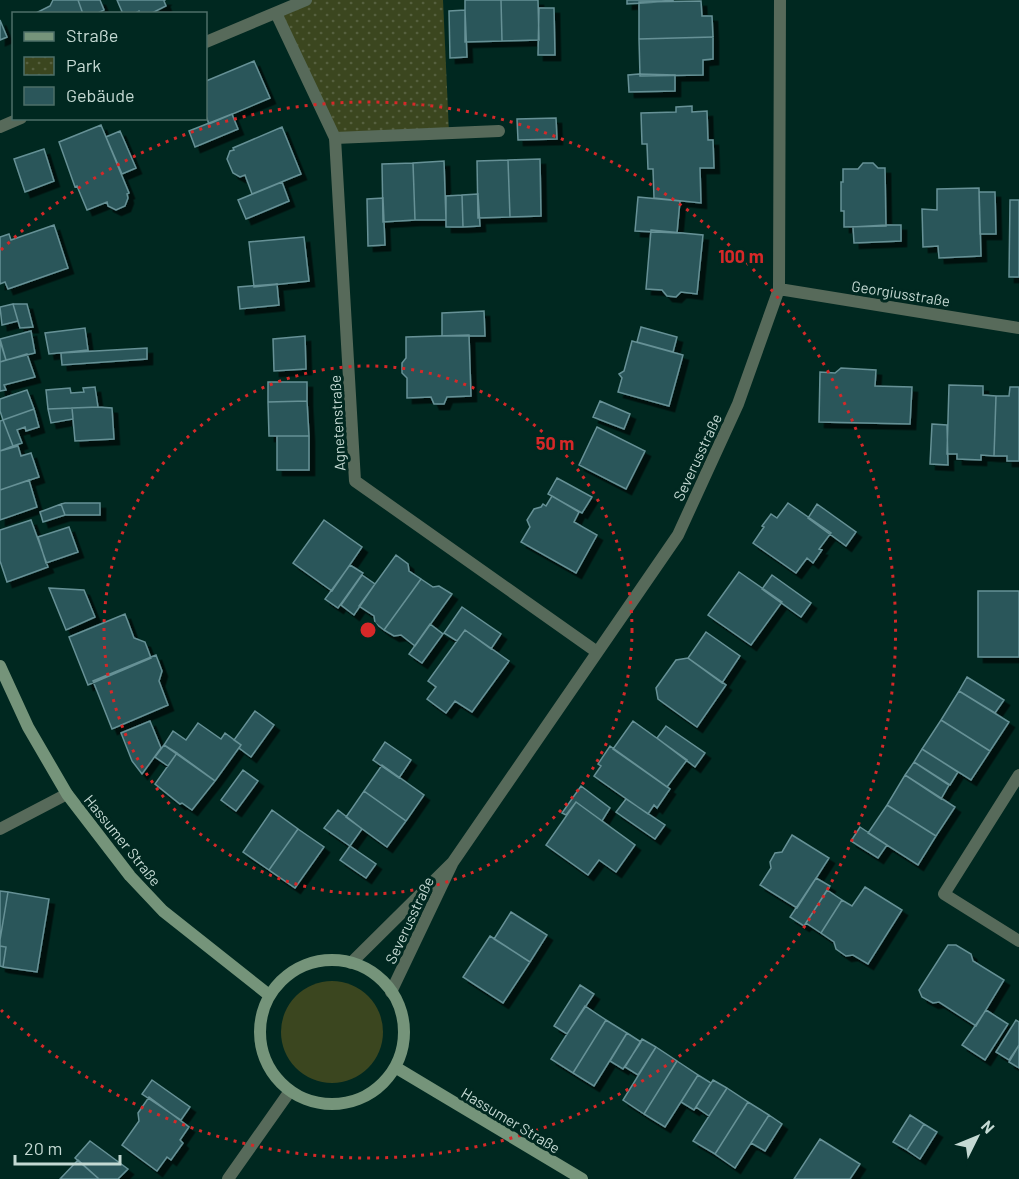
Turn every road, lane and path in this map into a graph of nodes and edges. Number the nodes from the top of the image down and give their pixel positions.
1 (306, 0) edge
2 (780, 0) edge
3 (276, 13) junction
4 (207, 42) edge
5 (16, 120) edge
6 (0, 127) edge
7 (499, 131) dead end
8 (335, 138) junction
9 (779, 289) junction
10 (1019, 328) edge
11 (597, 652) junction
12 (0, 666) edge
13 (1019, 776) edge
14 (67, 794) junction
15 (0, 829) edge
16 (453, 862) junction
17 (1019, 940) edge
18 (351, 963) junction
19 (391, 992) junction
20 (269, 995) junction
21 (395, 1067) junction
22 (290, 1091) junction
23 (228, 1179) edge
24 (582, 1179) edge

1 - 3 street
2 - 9 street, Severusstraße
3 - 4 street
3 - 8 street, Agnetenstraße
5 - 6 street
7 - 8 street
8 - 11 street, Agnetenstraße
9 - 10 street, Georgiusstraße
9 - 11 street, Severusstraße
11 - 16 street, Severusstraße
12 - 14 street, Hassumer Straße
13 - 17 street
14 - 15 street
14 - 20 street, Hassumer Straße
16 - 18 street, Severusstraße
16 - 19 street, Severusstraße
18 - 19 street
18 - 20 street
19 - 21 street
20 - 22 street
21 - 22 street
21 - 24 street, Hassumer Straße
22 - 23 street

